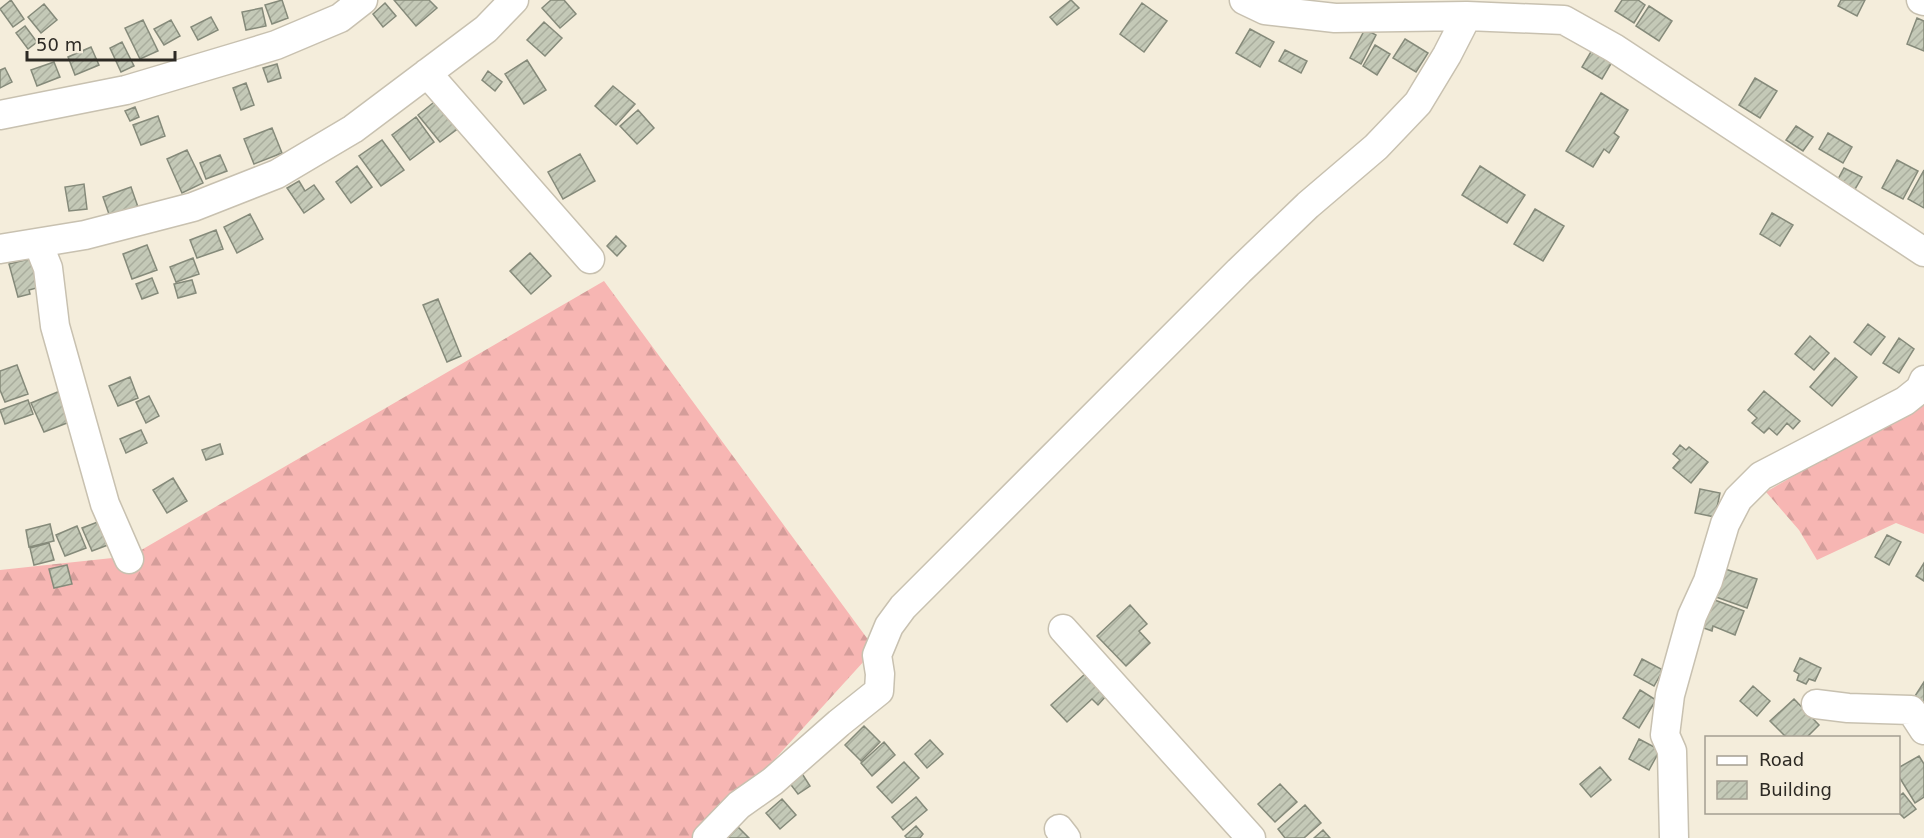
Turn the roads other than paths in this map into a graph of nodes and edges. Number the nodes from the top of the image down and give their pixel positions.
1 (363, 0) edge
2 (514, 0) edge
3 (1244, 0) edge
4 (1569, 10) edge
5 (1467, 16) junction
6 (427, 73) junction
7 (0, 115) edge
8 (38, 243) junction
9 (0, 249) edge
10 (1924, 252) edge
11 (590, 259) dead end
12 (1924, 380) edge
13 (129, 559) dead end
14 (1064, 628) dead end
15 (1816, 705) dead end
16 (1924, 730) edge
17 (707, 838) edge
18 (1251, 838) edge
19 (1674, 838) edge

1 - 7 street
2 - 6 street
3 - 5 street
4 - 5 street
4 - 10 street
5 - 17 street
6 - 8 street
6 - 11 street
8 - 9 street
8 - 13 street
12 - 19 street
14 - 18 street
15 - 16 street

